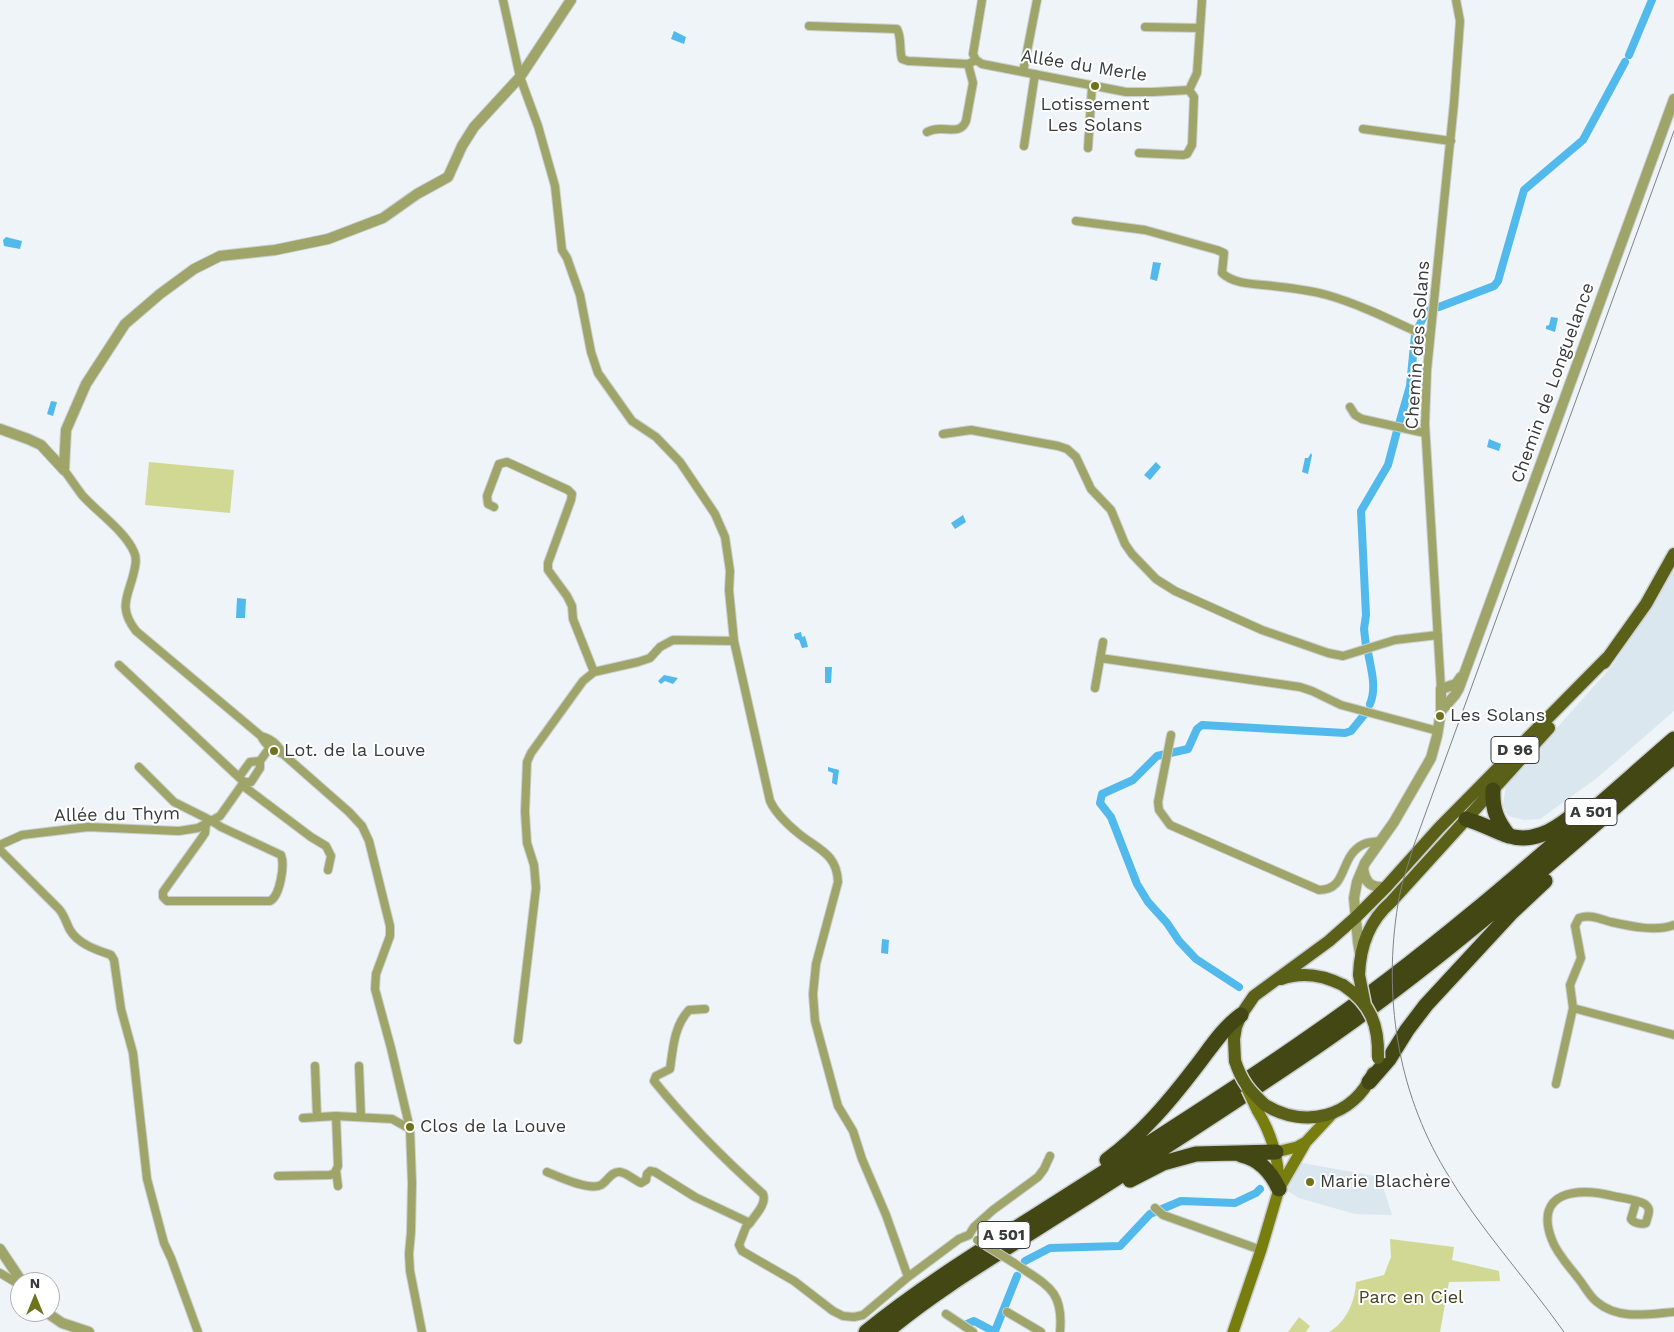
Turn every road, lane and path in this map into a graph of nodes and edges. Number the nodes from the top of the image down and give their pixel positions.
1 (503, 0) edge
2 (571, 0) edge
3 (982, 0) edge
4 (1037, 0) edge
5 (1202, 0) edge
6 (1456, 1) edge
7 (809, 26) dead end
8 (1145, 26) dead end
9 (1200, 28) junction
10 (976, 60) junction
11 (968, 64) junction
12 (1023, 72) junction
13 (1035, 74) junction
14 (520, 77) junction
15 (1092, 86) junction
16 (1189, 90) junction
17 (1674, 100) edge
18 (1363, 129) dead end
19 (927, 132) dead end
20 (1451, 141) junction
21 (1024, 146) dead end
22 (1088, 148) dead end
23 (1139, 152) dead end
24 (1076, 221) dead end
25 (1430, 338) junction
26 (1350, 407) dead end
27 (0, 429) edge
28 (1426, 433) junction
29 (943, 434) dead end
30 (64, 470) junction
31 (494, 507) dead end
32 (1674, 554) edge
33 (1438, 634) junction
34 (734, 641) junction
35 (1103, 642) dead end
36 (1100, 658) junction
37 (1607, 658) junction
38 (120, 665) dead end
39 (594, 672) junction
40 (1462, 676) junction
41 (1095, 688) dead end
42 (1441, 689) junction
43 (1441, 711) junction
44 (1421, 727) junction
45 (1438, 731) junction
46 (1171, 735) dead end
47 (1674, 735) edge
48 (1674, 739) edge
49 (1435, 744) junction
50 (272, 745) junction
51 (1674, 758) edge
52 (260, 760) junction
53 (139, 766) dead end
54 (244, 781) junction
55 (1493, 790) junction
56 (1466, 820) junction
57 (209, 823) junction
58 (1509, 836) junction
59 (1380, 841) junction
60 (1, 847) edge
61 (1423, 848) junction
62 (1363, 868) junction
63 (328, 870) dead end
64 (1390, 883) junction
65 (1355, 918) junction
66 (1674, 924) edge
67 (1360, 955) junction
68 (1408, 973) junction
69 (1273, 982) junction
70 (1387, 989) junction
71 (1365, 1005) junction
72 (1573, 1008) junction
73 (705, 1009) dead end
74 (1241, 1015) junction
75 (1674, 1035) edge
76 (518, 1040) dead end
77 (1383, 1058) junction
78 (316, 1066) dead end
79 (359, 1066) dead end
80 (1369, 1082) joint
81 (1556, 1084) dead end
82 (1260, 1108) junction
83 (1334, 1113) junction
84 (336, 1116) junction
85 (361, 1116) junction
86 (317, 1117) junction
87 (303, 1118) dead end
88 (410, 1129) junction
89 (1306, 1142) junction
90 (1276, 1152) junction
91 (1230, 1153) junction
92 (1050, 1156) dead end
93 (336, 1170) junction
94 (547, 1172) dead end
95 (278, 1176) dead end
96 (338, 1186) dead end
97 (1279, 1189) junction
98 (1636, 1202) dead end
99 (1157, 1211) dead end
100 (750, 1223) junction
101 (1017, 1227) junction
102 (969, 1235) junction
103 (0, 1249) edge
104 (1261, 1250) junction
105 (985, 1262) junction
106 (15, 1272) edge
107 (908, 1277) junction
108 (1007, 1312) dead end
109 (1674, 1312) edge
110 (946, 1314) dead end
111 (60, 1322) edge
112 (89, 1332) edge
113 (198, 1332) edge
114 (422, 1332) edge
115 (866, 1332) edge
116 (886, 1332) edge
117 (973, 1332) edge
118 (1041, 1332) edge
119 (1060, 1332) edge
120 (1233, 1332) edge

1 - 14 street
2 - 14 street
3 - 10 street
4 - 12 street
5 - 9 street
6 - 20 street, Chemin des Solans
7 - 11 street
8 - 9 street
9 - 16 street
10 - 11 street
10 - 12 street, Allée du Merle
11 - 19 street
12 - 13 street, Allée du Merle
13 - 15 street, Allée du Merle
13 - 21 street
14 - 30 street
14 - 34 street
15 - 16 street, Allée du Merle
15 - 22 street
16 - 23 street
17 - 40 street, Chemin de Longuelance
18 - 20 street
20 - 25 street, Chemin des Solans
24 - 25 street
25 - 28 street, Chemin des Solans
26 - 28 street
27 - 30 street
28 - 33 street, Chemin des Solans
29 - 33 street
30 - 50 street
31 - 39 street
32 - 37 main road, D 96
33 - 42 street, Chemin des Solans
34 - 39 street
34 - 107 street
35 - 36 street
36 - 41 street
36 - 44 street
37 - 55 main road, D 96
37 - 61 main road, D 96
38 - 54 street
39 - 76 street
40 - 42 street
40 - 43 street, Chemin de Longuelance
42 - 43 street
43 - 45 street
44 - 45 street
44 - 49 street
45 - 49 street
46 - 59 street
47 - 58 highway
48 - 68 highway, A 501
49 - 59 street
50 - 52 street
50 - 88 street
51 - 68 highway, A 501
51 - 77 highway
52 - 54 street
52 - 54 street
53 - 57 street
54 - 57 street
54 - 63 street
55 - 56 main road, D 96
55 - 58 highway
56 - 58 highway
56 - 61 main road
56 - 67 main road, D 96
57 - 57 street
57 - 60 street, Allée du Thym
59 - 62 street
60 - 113 street
61 - 64 main road, D 96
62 - 64 street
62 - 65 street
64 - 65 main road, D 96
65 - 67 street
65 - 69 main road, D 96
66 - 72 street
67 - 71 main road, D 96, bridge
68 - 70 highway, A 501
69 - 71 main road, bridge
69 - 74 main road
70 - 101 highway, A 501
70 - 105 highway, A 501
71 - 77 main road, bridge
72 - 75 street
72 - 81 street
73 - 100 street
74 - 82 main road, bridge
74 - 101 highway
77 - 80 highway
78 - 86 street
79 - 85 street
80 - 83 main road
82 - 83 main road
82 - 90 main road
83 - 89 main road
84 - 85 street
84 - 86 street
84 - 93 street
85 - 88 street
86 - 87 street
88 - 114 street
89 - 90 main road
89 - 97 main road
90 - 91 highway
90 - 97 main road
91 - 97 highway
91 - 105 highway
92 - 102 street
93 - 95 street
93 - 96 street
94 - 100 street
97 - 104 main road
98 - 109 street
99 - 104 street
100 - 107 street
101 - 115 highway, A 501
102 - 107 street
102 - 119 street, bridge
103 - 106 street
104 - 120 main road
105 - 116 highway, A 501
108 - 118 street
110 - 117 street
111 - 112 street

